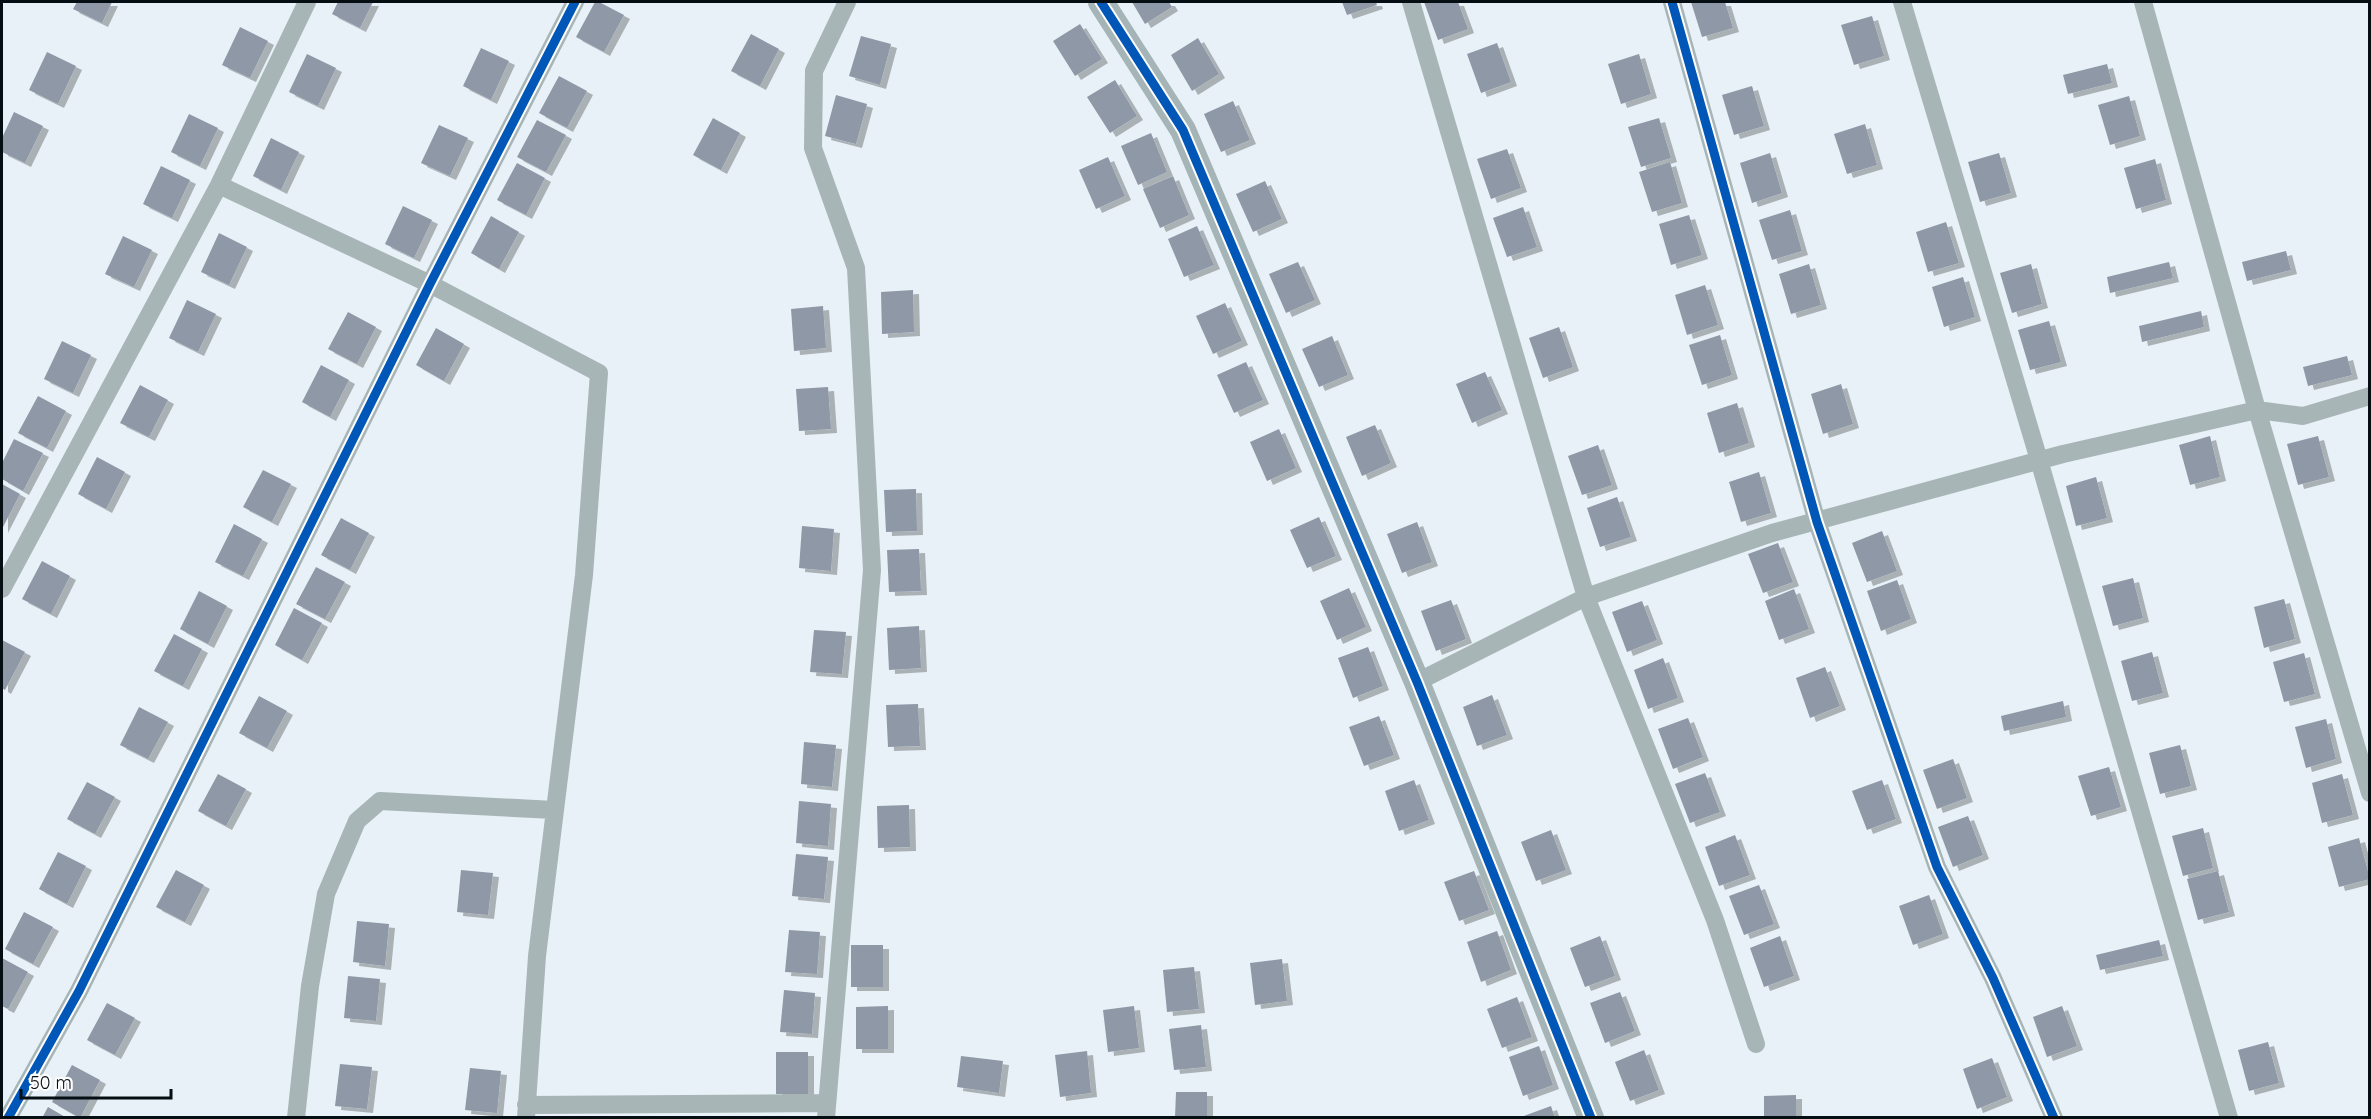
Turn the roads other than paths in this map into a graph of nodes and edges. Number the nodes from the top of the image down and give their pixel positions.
1 (307, 2) edge
2 (575, 2) edge
3 (847, 2) edge
4 (1101, 2) edge
5 (1411, 2) edge
6 (1672, 2) edge
7 (1902, 2) edge
8 (2143, 2) edge
9 (219, 185) junction
10 (430, 284) junction
11 (2370, 396) edge
12 (2257, 410) junction
13 (2039, 460) junction
14 (1817, 522) junction
15 (2, 589) edge
16 (1586, 597) junction
17 (1417, 682) junction
18 (2370, 793) edge
19 (554, 810) junction
20 (1756, 1044) dead end
21 (826, 1110) edge
22 (526, 1111) edge
23 (8, 1118) edge
24 (296, 1118) edge
25 (1591, 1118) edge
26 (2054, 1118) edge
27 (2229, 1118) edge

1 - 9 street
2 - 10 street
3 - 21 street
4 - 17 street
5 - 16 street
6 - 14 street
7 - 13 street
8 - 12 street
9 - 10 street
9 - 15 street
10 - 19 street
10 - 23 street
11 - 12 street
12 - 13 street
12 - 18 street
13 - 14 street
13 - 27 street
14 - 16 street
14 - 26 street
16 - 17 street
16 - 20 street
17 - 25 street
19 - 22 street
19 - 24 street
21 - 22 street

